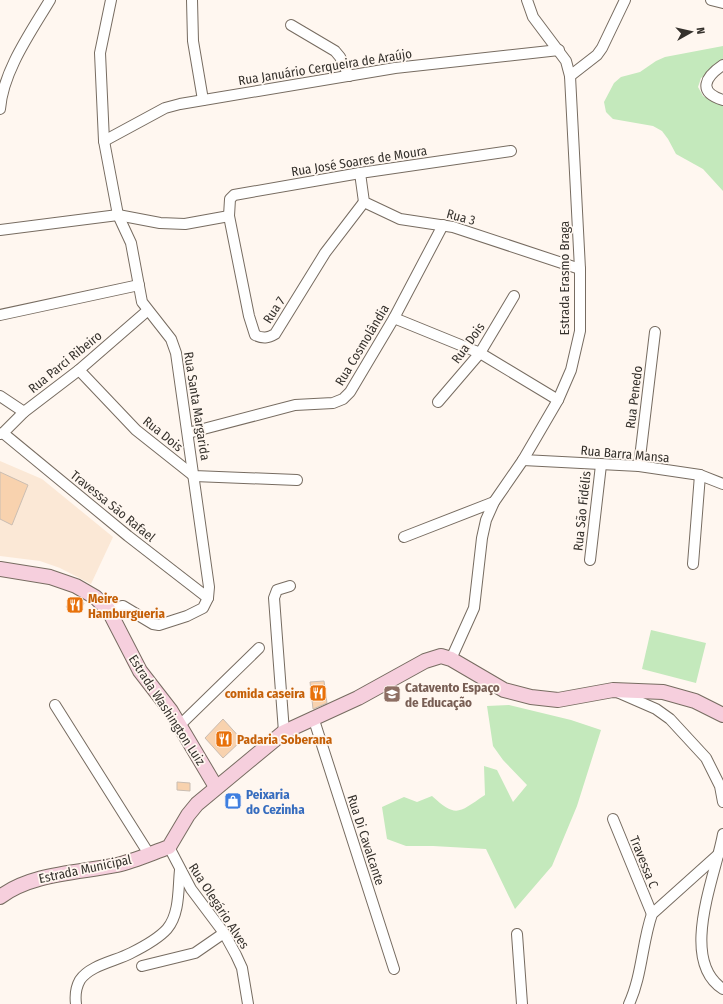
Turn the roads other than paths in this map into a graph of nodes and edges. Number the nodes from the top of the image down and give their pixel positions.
1 (50, 0) edge
2 (111, 0) edge
3 (192, 0) edge
4 (526, 0) edge
5 (624, 0) edge
6 (711, 0) edge
7 (723, 3) edge
8 (291, 25) dead end
9 (559, 50) junction
10 (723, 65) edge
11 (349, 76) junction
12 (570, 76) junction
13 (203, 100) junction
14 (723, 100) edge
15 (0, 108) edge
16 (104, 141) junction
17 (511, 151) dead end
18 (360, 173) junction
19 (364, 202) junction
20 (118, 215) junction
21 (229, 216) junction
22 (443, 225) junction
23 (0, 230) edge
24 (580, 269) junction
25 (139, 285) junction
26 (514, 296) dead end
27 (147, 311) junction
28 (0, 315) edge
29 (394, 318) junction
30 (654, 332) dead end
31 (480, 354) junction
32 (79, 370) junction
33 (0, 396) edge
34 (558, 400) junction
35 (438, 402) dead end
36 (24, 412) junction
37 (188, 433) junction
38 (1, 434) edge
39 (523, 460) junction
40 (601, 465) junction
41 (639, 466) junction
42 (700, 475) junction
43 (194, 476) junction
44 (298, 480) dead end
45 (723, 484) edge
46 (494, 502) junction
47 (404, 537) dead end
48 (590, 560) dead end
49 (693, 564) dead end
50 (0, 568) edge
51 (290, 586) dead end
52 (208, 598) junction
53 (108, 609) junction
54 (259, 648) dead end
55 (451, 659) junction
56 (614, 690) junction
57 (55, 705) dead end
58 (723, 715) edge
59 (313, 717) junction
60 (180, 725) junction
61 (284, 732) junction
62 (216, 787) junction
63 (723, 802) edge
64 (613, 819) dead end
65 (723, 834) edge
66 (169, 847) junction
67 (720, 853) junction
68 (149, 854) junction
69 (180, 870) junction
70 (0, 898) edge
71 (652, 914) junction
72 (224, 933) junction
73 (517, 934) dead end
74 (142, 966) dead end
75 (394, 970) dead end
76 (723, 989) edge
77 (76, 1004) edge
78 (248, 1004) edge
79 (522, 1004) edge
80 (629, 1004) edge

1 - 15 street
2 - 16 street, Rua Santa Margarida
3 - 13 street
4 - 9 street, Estrada Erasmo Braga
5 - 12 street
6 - 7 street
8 - 11 street
9 - 11 street, Rua Januário Cerqueira de Araújo
9 - 12 street, Estrada Erasmo Braga
10 - 14 street
11 - 13 street, Rua Januário Cerqueira de Araújo
12 - 24 street, Estrada Erasmo Braga
13 - 16 street, Rua Januário Cerqueira de Araújo
16 - 20 street, Rua Santa Margarida
17 - 18 street, Rua José Soares de Moura
18 - 19 street
18 - 21 street, Rua José Soares de Moura
19 - 21 street, Rua 7
19 - 22 street, Rua 3
20 - 21 street
20 - 23 street
20 - 25 street, Rua Santa Margarida
22 - 24 street, Rua 3
22 - 29 street, Rua Cosmolândia
24 - 34 street, Estrada Erasmo Braga
25 - 27 street, Rua Santa Margarida
25 - 28 street
26 - 31 street, Rua Dois
27 - 32 street, Rua Parci Ribeiro
27 - 37 street, Rua Santa Margarida
29 - 31 street
29 - 37 street, Rua Cosmolândia
30 - 41 street, Rua Penedo
31 - 34 street
31 - 35 street, Rua Dois
32 - 36 street, Rua Parci Ribeiro
32 - 43 street, Rua Dois
33 - 36 street
34 - 39 street, Estrada Erasmo Braga
36 - 38 street, Rua Parci Ribeiro
37 - 43 street, Rua Santa Margarida
38 - 52 street, Travessa São Rafael
39 - 40 street, Rua Barra Mansa
39 - 46 street, Estrada Erasmo Braga
40 - 41 street, Rua Barra Mansa
40 - 48 street, Rua São Fidélis
41 - 42 street, Rua Barra Mansa
42 - 45 street, Rua Barra Mansa
42 - 49 street
43 - 44 street
43 - 52 street, Rua Santa Margarida
46 - 47 street
46 - 55 street, Estrada Erasmo Braga
50 - 53 street, Estrada Washington Luiz
51 - 61 street
52 - 53 street
53 - 60 street, Estrada Washington Luiz
54 - 60 street
55 - 56 street
55 - 59 street
56 - 58 street
56 - 63 street
57 - 68 street
59 - 61 street
59 - 75 street, Rua Di Cavalcante
60 - 62 street, Estrada Washington Luiz
61 - 62 street
62 - 66 street
64 - 71 street, Travessa C
65 - 67 street
66 - 68 street, Estrada Municipal
66 - 69 street, Rua Olegário Alves
67 - 71 street
67 - 76 street
68 - 70 street, Estrada Municipal
69 - 72 street, Rua Olegário Alves
69 - 77 street
71 - 80 street
72 - 74 street
72 - 78 street, Rua Olegário Alves
73 - 79 street

